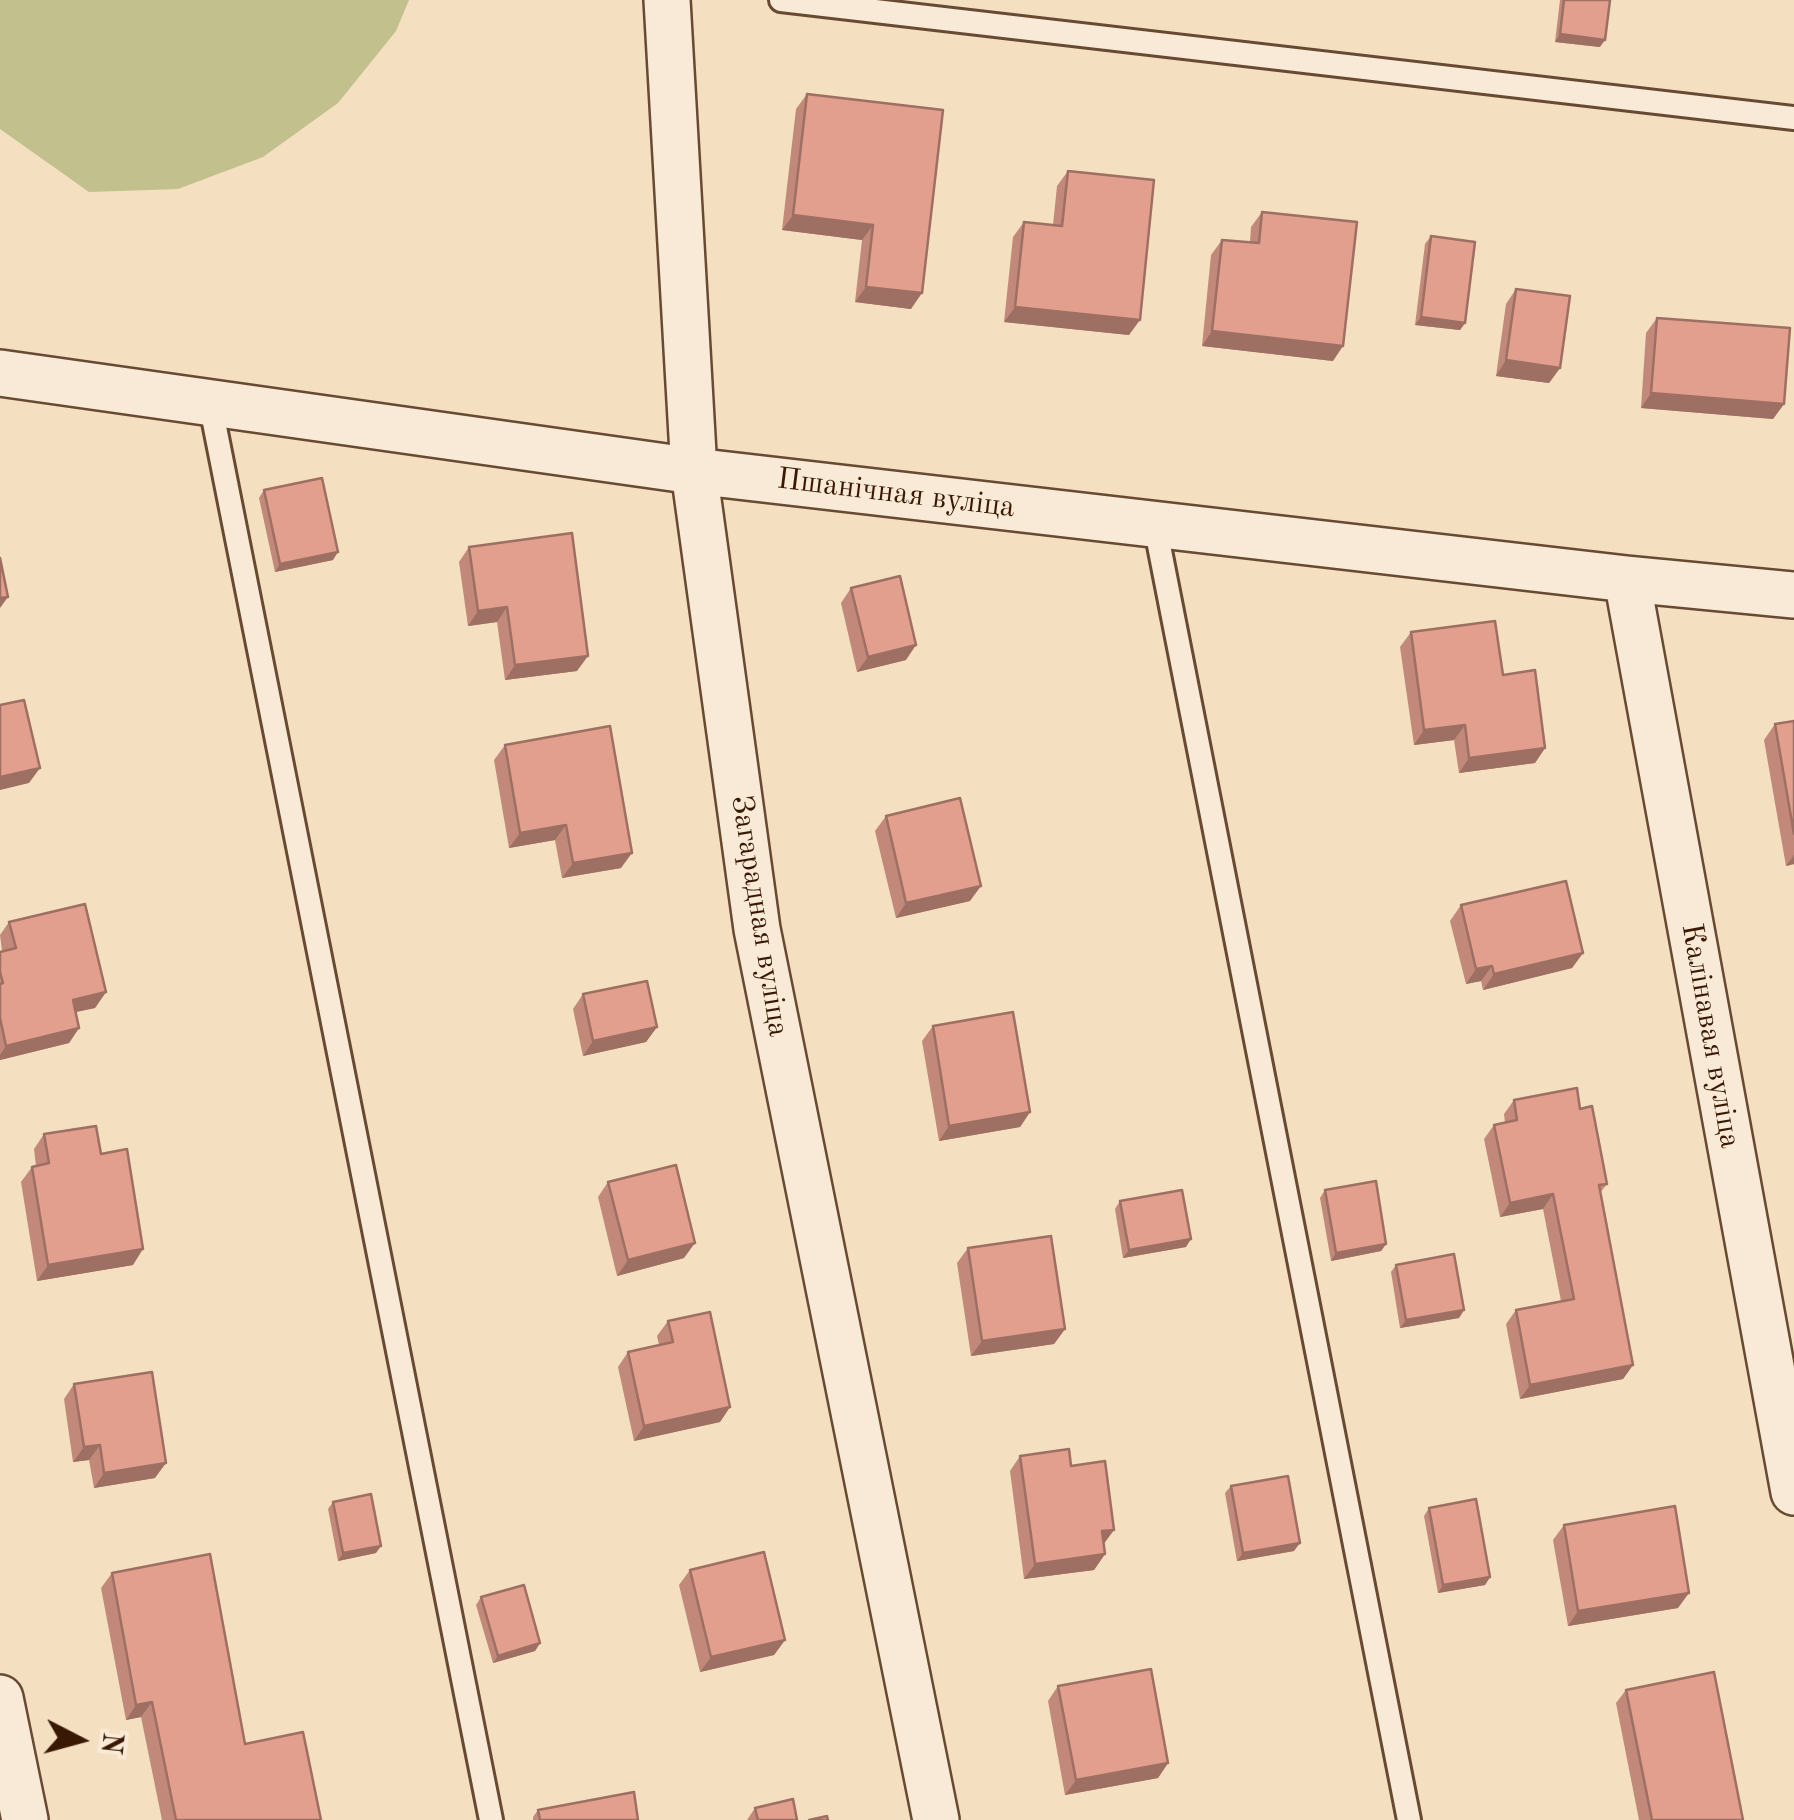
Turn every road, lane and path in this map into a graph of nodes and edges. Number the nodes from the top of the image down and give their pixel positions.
1 (667, 0) edge
2 (782, 0) edge
3 (1794, 118) edge
4 (0, 373) edge
5 (210, 402) junction
6 (694, 471) junction
7 (1155, 524) junction
8 (1627, 579) junction
9 (1794, 595) edge
10 (1794, 1492) edge
11 (0, 1698) edge
12 (25, 1820) edge
13 (491, 1820) edge
14 (936, 1820) edge
15 (1410, 1820) edge

1 - 6 street, Загарадная вуліца
2 - 3 lane
4 - 5 street, Пшанічная вуліца
5 - 6 street, Пшанічная вуліца
5 - 13 lane
6 - 7 street, Пшанічная вуліца
6 - 14 street, Загарадная вуліца
7 - 8 street, Пшанічная вуліца
7 - 15 lane
8 - 9 street, Пшанічная вуліца
8 - 10 street, Калінавая вуліца
11 - 12 street

